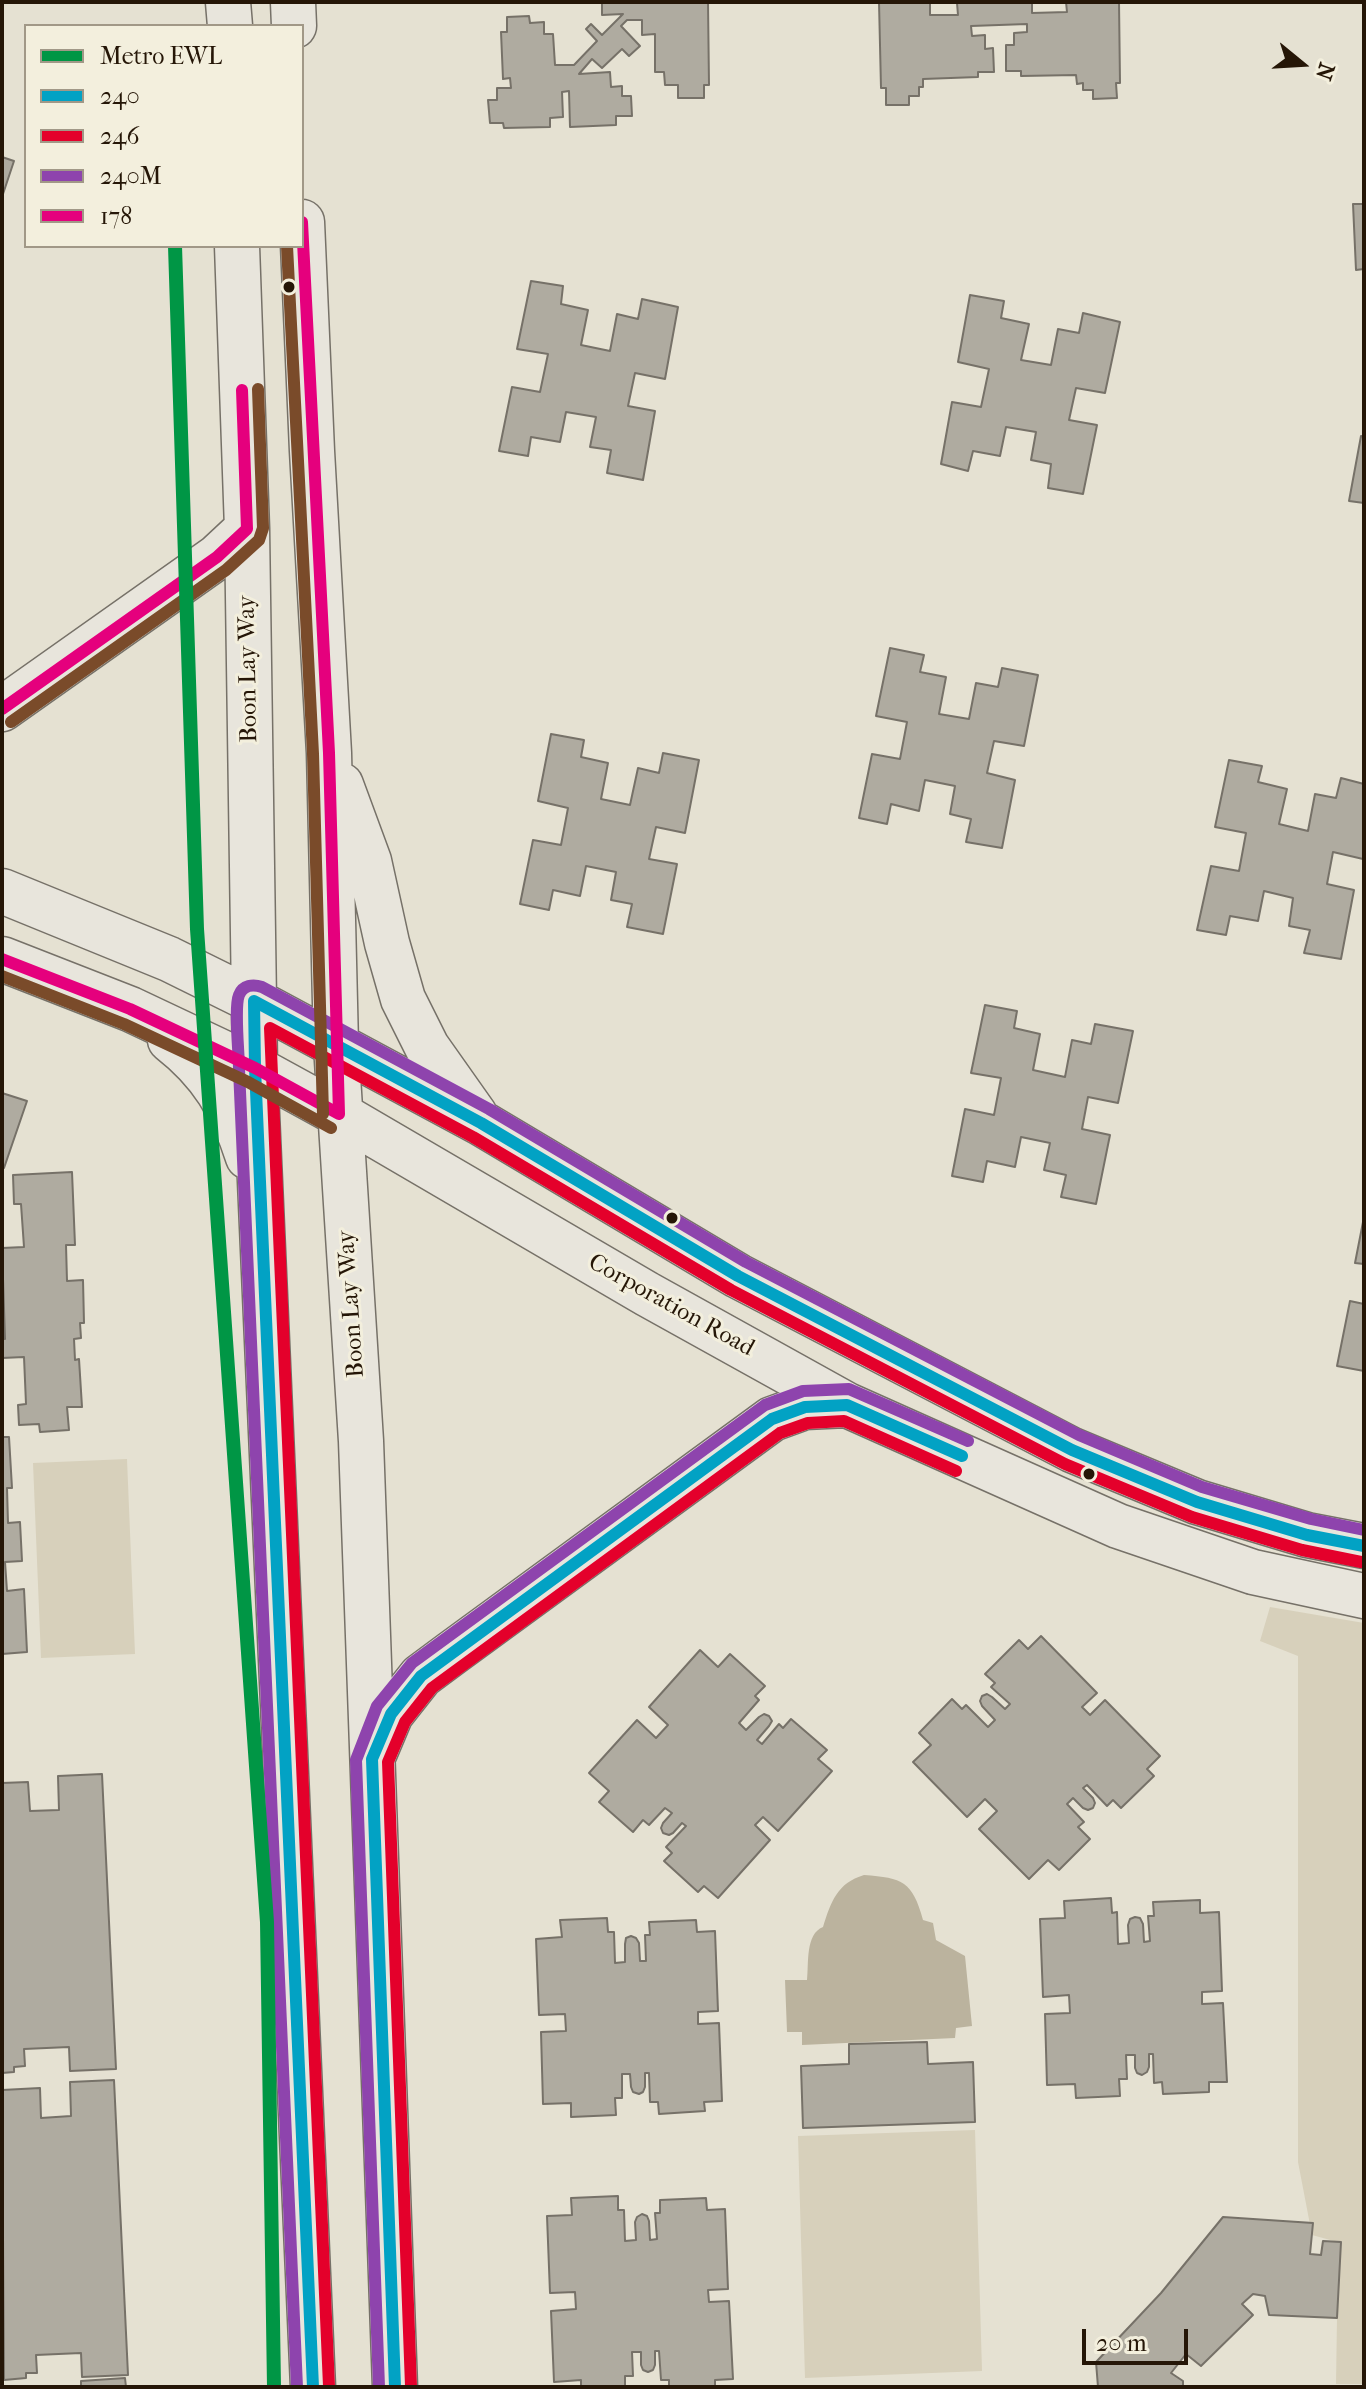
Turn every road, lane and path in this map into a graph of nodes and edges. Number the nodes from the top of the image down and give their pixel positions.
1 (228, 2) edge
2 (293, 2) edge
3 (230, 24) edge
4 (294, 24) edge
5 (237, 248) edge
6 (303, 248) edge
7 (247, 529) junction
8 (2, 709) edge
9 (329, 753) junction
10 (2, 891) edge
11 (2, 959) edge
12 (254, 1001) junction
13 (130, 1009) junction
14 (336, 1045) junction
15 (255, 1068) junction
16 (339, 1114) junction
17 (481, 1123) junction
18 (260, 1197) junction
19 (847, 1405) junction
20 (1364, 1546) edge
21 (1364, 1596) edge
22 (372, 1759) junction
23 (313, 2387) edge
24 (395, 2387) edge

1 - 3 main road
2 - 4 main road
5 - 7 main road, Boon Lay Way
6 - 9 main road, Boon Lay Way
7 - 8 main road
7 - 12 main road, Boon Lay Way
9 - 14 main road, Boon Lay Way
9 - 17 main road
10 - 12 main road
11 - 13 main road, Corporation Road
12 - 14 main road
12 - 15 main road, Boon Lay Way
13 - 15 main road, Corporation Road
13 - 18 main road
14 - 16 main road, Boon Lay Way
14 - 17 main road
15 - 16 main road, Corporation Road
15 - 18 main road, Boon Lay Way
16 - 19 main road, Corporation Road
16 - 22 main road, Boon Lay Way
17 - 20 main road
18 - 23 main road, Boon Lay Way
19 - 21 main road, Corporation Road
19 - 22 main road
22 - 24 main road, Boon Lay Way

